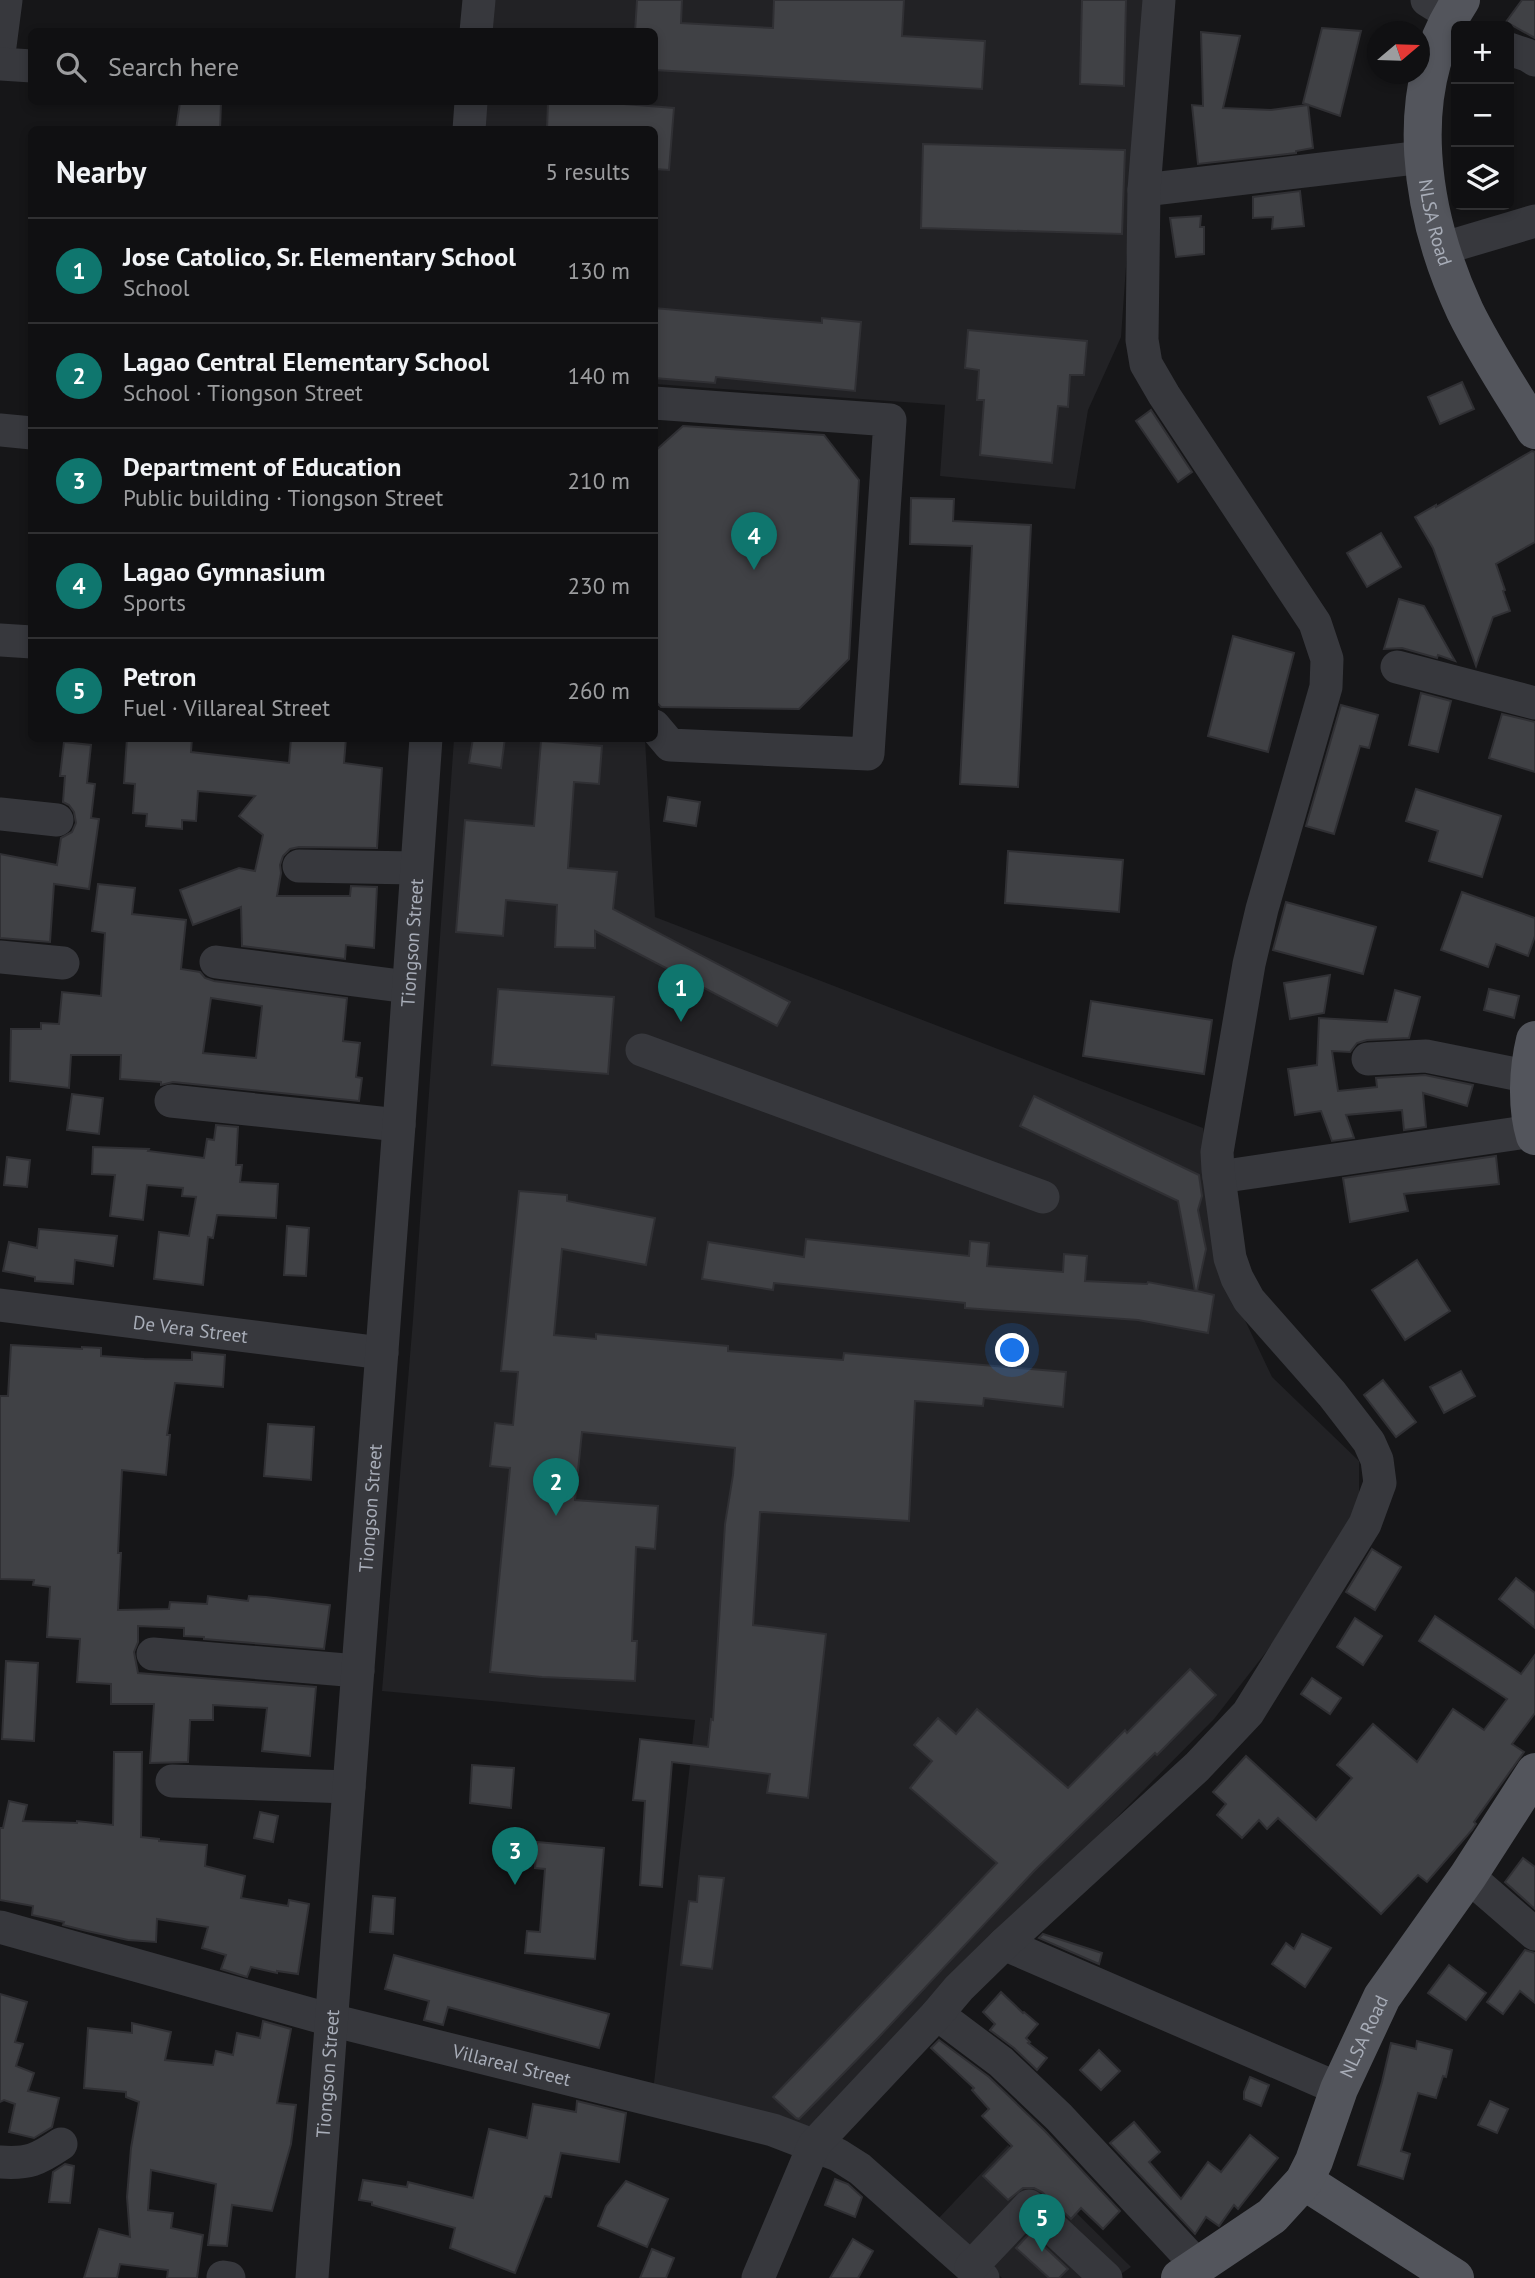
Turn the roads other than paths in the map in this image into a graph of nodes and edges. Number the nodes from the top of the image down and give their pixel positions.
1 (6, 0) edge
2 (478, 0) edge
3 (1158, 0) edge
4 (1447, 19) edge
5 (476, 28) edge
6 (0, 46) edge
7 (1514, 51) edge
8 (1535, 60) edge
9 (0, 64) edge
10 (28, 66) edge
11 (471, 105) edge
12 (469, 126) edge
13 (1423, 157) junction
14 (1144, 190) junction
15 (1535, 221) edge
16 (1441, 249) junction
17 (658, 403) edge
18 (0, 430) edge
19 (1535, 430) edge
20 (28, 433) edge
21 (0, 640) edge
22 (28, 642) edge
23 (1398, 667) dead end
24 (1535, 703) edge
25 (658, 731) edge
26 (426, 742) edge
27 (0, 814) edge
28 (57, 820) dead end
29 (299, 866) dead end
30 (416, 868) junction
31 (0, 957) edge
32 (216, 962) dead end
33 (63, 963) dead end
34 (408, 987) junction
35 (1535, 1040) edge
36 (642, 1050) dead end
37 (1368, 1059) dead end
38 (1530, 1077) junction
39 (172, 1101) dead end
40 (399, 1125) junction
41 (1534, 1134) edge
42 (1219, 1177) junction
43 (1043, 1197) dead end
44 (0, 1305) edge
45 (382, 1353) junction
46 (153, 1654) dead end
47 (358, 1671) junction
48 (1535, 1772) edge
49 (172, 1781) dead end
50 (349, 1787) junction
51 (1468, 1876) junction
52 (0, 1927) edge
53 (1535, 1934) edge
54 (1004, 1944) junction
55 (937, 2014) junction
56 (331, 2020) junction
57 (1339, 2088) junction
58 (61, 2144) dead end
59 (814, 2145) junction
60 (0, 2162) edge
61 (1304, 2181) junction
62 (977, 2273) edge
63 (1186, 2275) edge
64 (312, 2278) edge
65 (758, 2278) edge
66 (1107, 2278) edge
67 (1455, 2278) edge

1 - 6 street
2 - 5 street
3 - 14 street
4 - 13 main road, NLSA Road
7 - 8 street
9 - 10 street
11 - 12 street
13 - 14 street
13 - 16 main road, NLSA Road
14 - 42 street
15 - 16 street
16 - 19 main road, NLSA Road
17 - 25 street
18 - 20 street
21 - 22 street
23 - 24 street
26 - 30 street, Tiongson Street
27 - 28 street
29 - 30 street
30 - 34 street, Tiongson Street
31 - 33 street
32 - 34 street
34 - 40 street, Tiongson Street
35 - 38 main road
36 - 43 street
37 - 38 street
38 - 41 main road
39 - 40 street
40 - 45 street, Tiongson Street
41 - 42 street
42 - 54 street
44 - 45 street, De Vera Street
45 - 47 street, Tiongson Street
46 - 47 street
47 - 50 street, Tiongson Street
48 - 51 main road, NLSA Road
49 - 50 street
50 - 56 street, Tiongson Street
51 - 53 street
51 - 57 main road, NLSA Road
52 - 56 street, Villareal Street
54 - 55 street
54 - 57 street
55 - 59 street
55 - 63 street
56 - 59 street, Villareal Street
56 - 64 street, Tiongson Street
57 - 61 main road, NLSA Road
58 - 60 street
59 - 62 street, Villareal Street
59 - 65 street
61 - 63 main road, NLSA Road
61 - 67 main road
62 - 66 street

